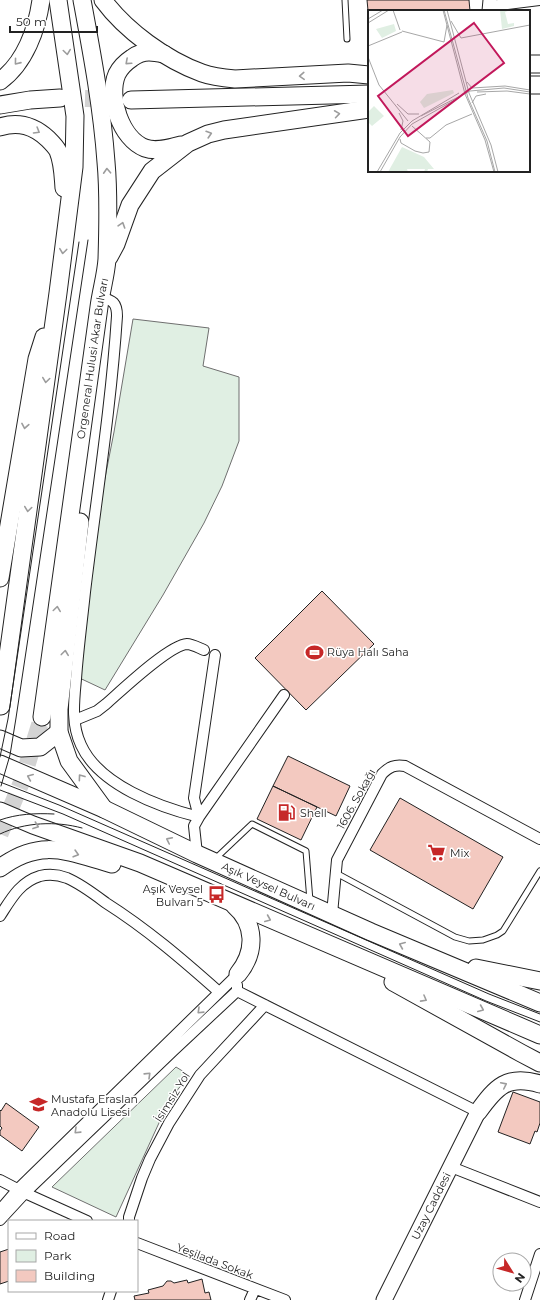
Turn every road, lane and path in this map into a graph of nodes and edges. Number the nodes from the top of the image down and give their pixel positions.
1 (41, 0) edge
2 (58, 0) edge
3 (82, 0) edge
4 (103, 0) edge
5 (345, 0) edge
6 (540, 0) edge
7 (490, 7) edge
8 (347, 39) dead end
9 (164, 54) junction
10 (368, 75) edge
11 (368, 79) edge
12 (0, 81) edge
13 (540, 85) edge
14 (530, 86) edge
15 (368, 94) edge
16 (250, 97) junction
17 (60, 98) tunnel mouth
18 (131, 100) tunnel mouth
19 (0, 105) edge
20 (368, 109) edge
21 (0, 126) edge
22 (188, 143) junction
23 (66, 230) junction
24 (107, 260) junction
25 (58, 293) junction
26 (100, 302) junction
27 (0, 573) edge
28 (204, 650) dead end
29 (215, 655) dead end
30 (284, 695) dead end
31 (1, 706) edge
32 (42, 717) tunnel mouth
33 (74, 720) junction
34 (59, 732) junction
35 (0, 739) edge
36 (0, 764) edge
37 (104, 809) junction
38 (0, 812) edge
39 (199, 817) junction
40 (540, 839) edge
41 (197, 854) junction
42 (213, 861) junction
43 (140, 863) junction
44 (0, 868) edge
45 (540, 871) edge
46 (336, 873) junction
47 (232, 903) junction
48 (310, 904) junction
49 (332, 914) junction
50 (0, 916) edge
51 (316, 939) junction
52 (438, 960) junction
53 (238, 974) junction
54 (540, 981) edge
55 (237, 991) junction
56 (219, 992) junction
57 (540, 1003) edge
58 (265, 1005) junction
59 (540, 1035) edge
60 (540, 1063) edge
61 (540, 1084) edge
62 (478, 1112) junction
63 (451, 1167) junction
64 (0, 1180) edge
65 (21, 1191) junction
66 (540, 1202) edge
67 (0, 1210) edge
68 (0, 1220) edge
69 (85, 1220) edge
70 (129, 1220) edge
71 (138, 1243) edge
72 (540, 1254) edge
73 (537, 1274) edge
74 (255, 1289) junction
75 (250, 1300) edge
76 (285, 1300) edge
77 (384, 1300) edge
78 (525, 1300) edge

1 -> 12 main road
2 -> 23 main road
24 -> 3 main road, Orgeneral Hulusi Akar Bulvarı
4 - 9 main road
5 - 8 lane
6 - 7 street
10 -> 9 main road
9 -> 22 main road
11 - 16 main road
13 - 14 main road
15 - 16 main road
16 - 18 main road
17 - 19 main road
22 -> 20 main road
21 -> 23 main road
24 -> 22 main road
23 -> 25 main road
24 - 26 main road, Orgeneral Hulusi Akar Bulvarı
25 -> 27 main road
25 -> 31 main road
32 -> 26 main road, Orgeneral Hulusi Akar Bulvarı
26 - 33 street
34 -> 26 main road
28 - 33 street
29 - 39 street
30 - 39 street
33 - 39 street
34 - 35 main road
37 -> 34 main road
37 -> 36 main road, Aşık Veysel Bulvarı
41 -> 37 main road, Aşık Veysel Bulvarı
38 -> 43 main road
39 - 41 street
40 - 46 street, 1606. Sokağı
41 - 42 main road, Aşık Veysel Bulvarı
42 - 48 main road, Aşık Veysel Bulvarı
42 - 48 lane
44 -> 43 main road
43 - 47 main road
45 - 46 lane
46 - 49 street, 1606. Sokağı
47 -> 51 main road
47 - 53 main road
48 - 49 main road, Aşık Veysel Bulvarı
52 -> 49 main road, Aşık Veysel Bulvarı
50 - 56 street
51 -> 59 main road
51 -> 60 main road
52 - 54 main road
52 - 57 main road, Aşık Veysel Bulvarı
53 - 55 street
53 - 56 street
55 - 58 street
65 -> 55 street
56 -> 65 street
58 - 62 street
58 - 70 street, İsimsiz Yol
62 -> 61 main road
62 - 63 main road, Uzay Caddesi
63 - 66 street
63 - 77 main road, Uzay Caddesi
64 - 65 street
65 - 67 street
65 - 68 street
65 - 69 street
71 - 74 street, Yeşilada Sokak
72 - 73 street
73 - 78 street
74 - 75 street
74 - 76 street, Yeşilada Sokak

